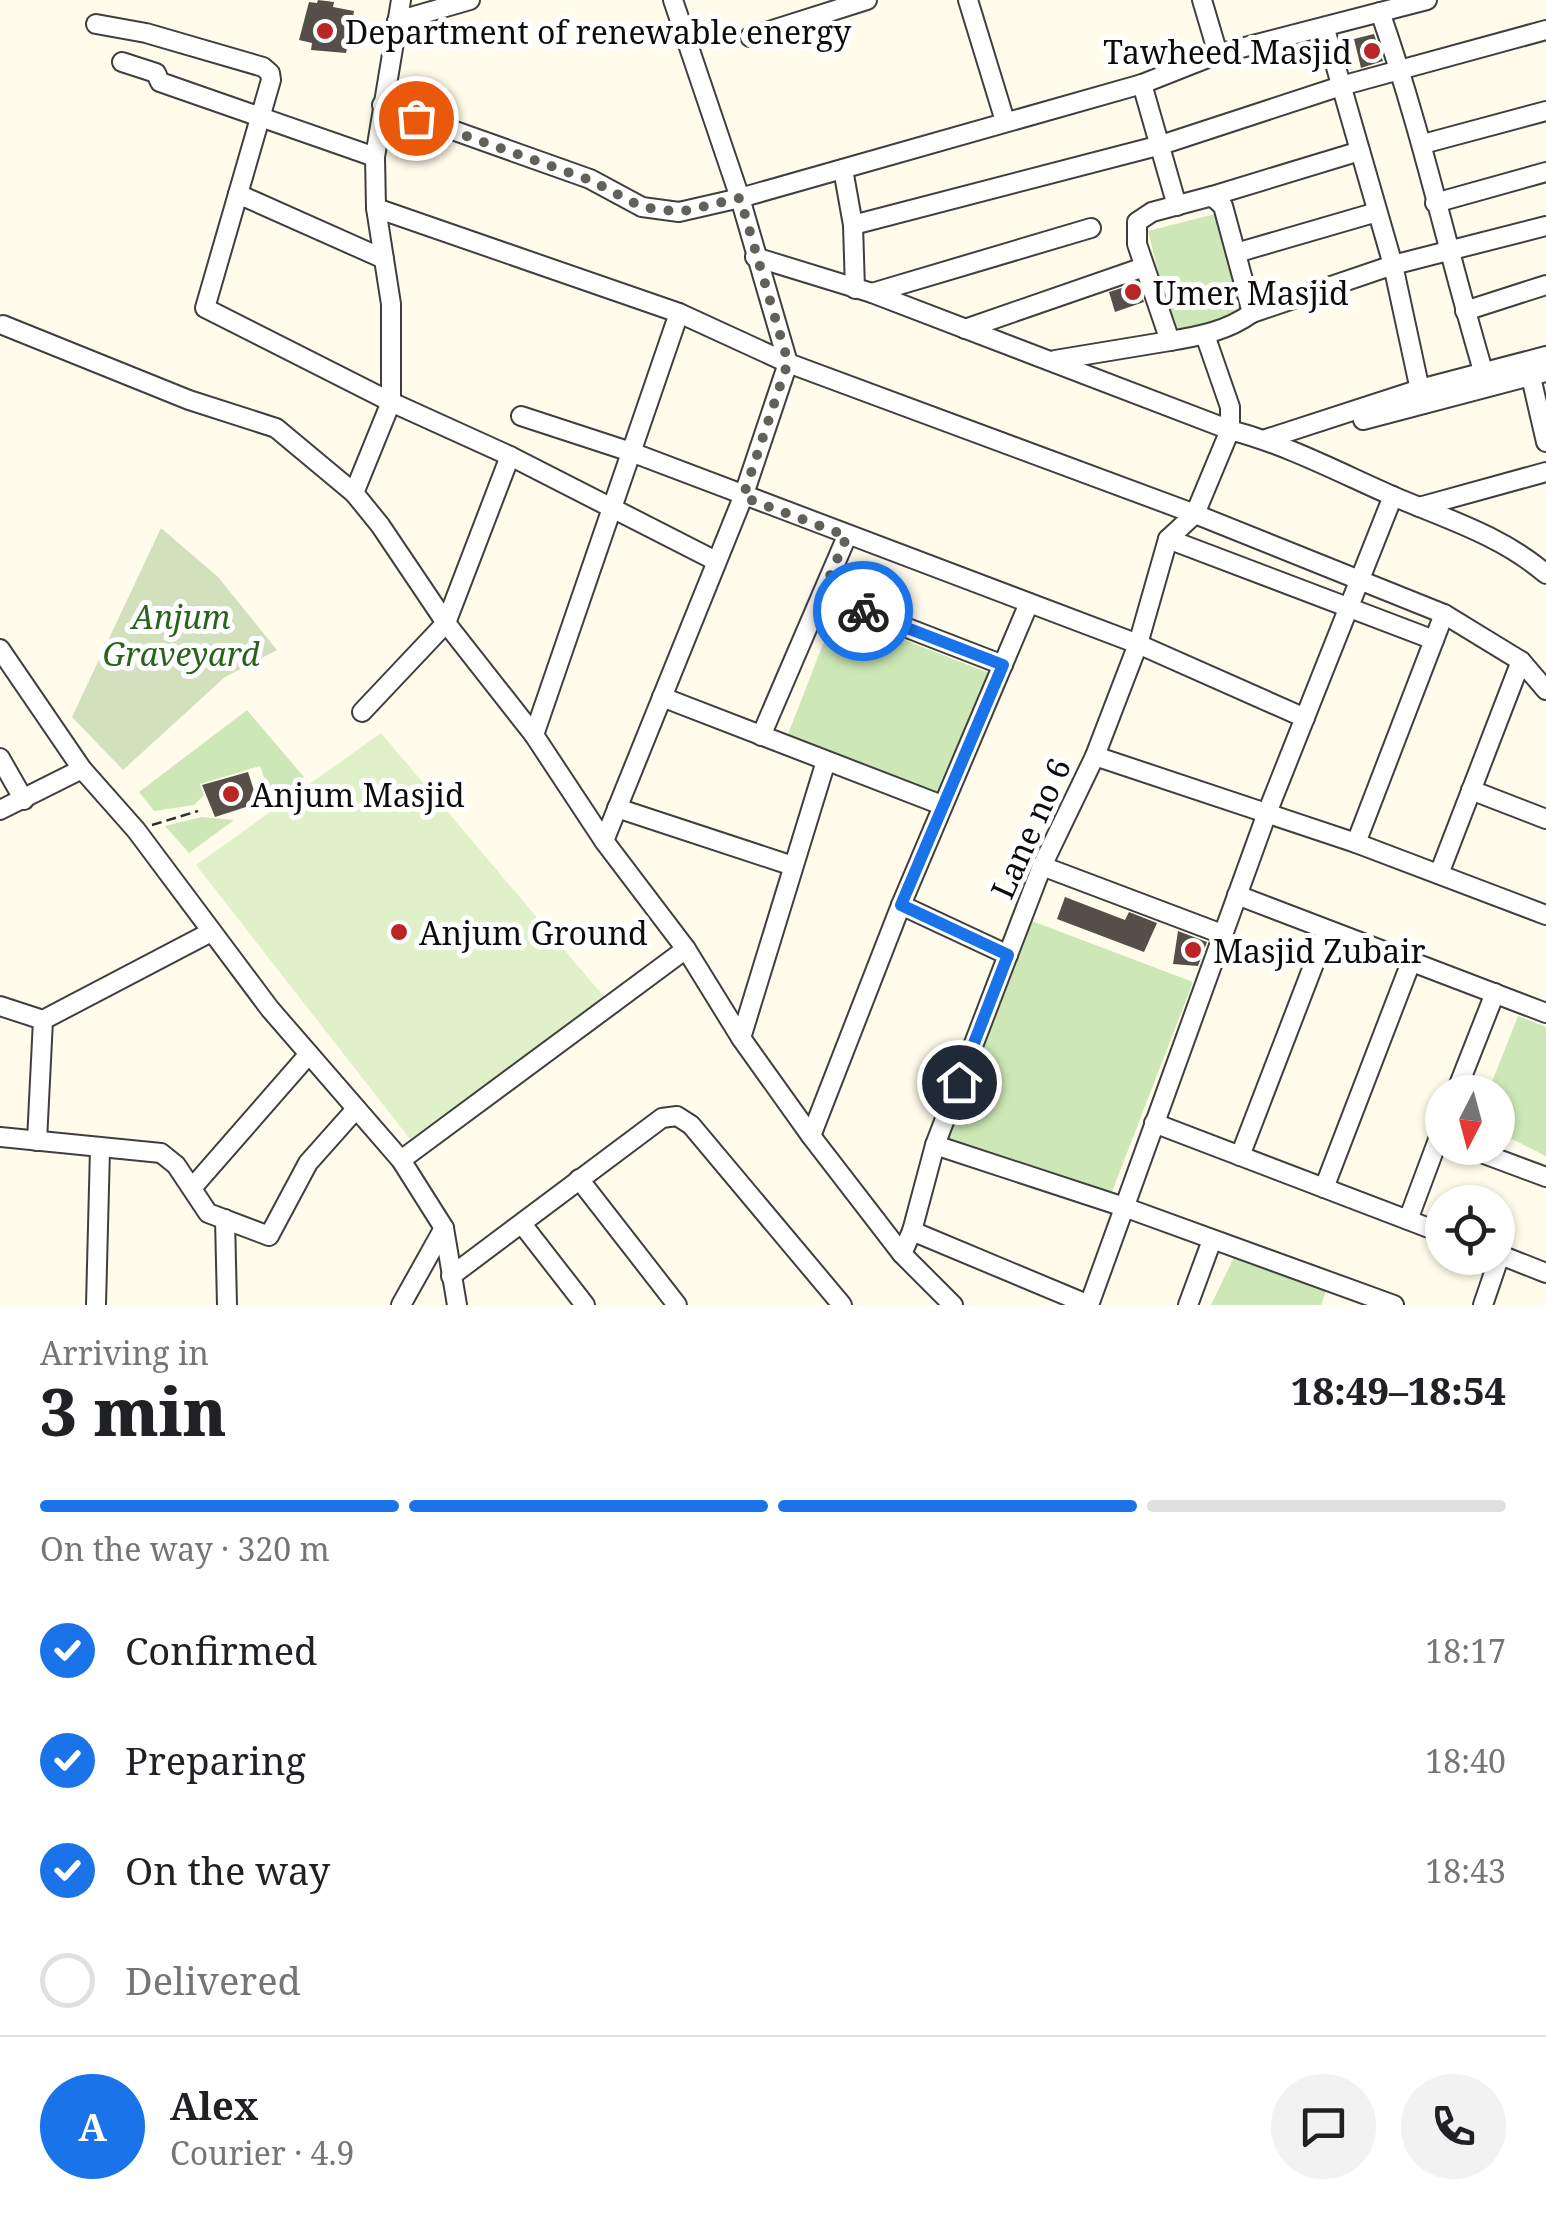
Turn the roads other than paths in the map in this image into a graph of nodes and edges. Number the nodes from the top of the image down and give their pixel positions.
1 (401, 0) edge
2 (470, 0) edge
3 (674, 0) edge
4 (867, 0) edge
5 (968, 0) edge
6 (1202, 0) edge
7 (1428, 0) edge
8 (1380, 12) junction
9 (396, 21) junction
10 (96, 24) dead end
11 (1325, 28) junction
12 (1546, 30) edge
13 (750, 36) dead end
14 (1218, 54) junction
15 (122, 62) dead end
16 (1400, 71) junction
17 (1142, 84) junction
18 (1340, 86) junction
19 (382, 105) junction
20 (1546, 111) edge
21 (259, 116) junction
22 (1005, 121) junction
23 (1160, 144) junction
24 (1422, 144) junction
25 (1360, 151) junction
26 (375, 158) junction
27 (843, 169) junction
28 (1546, 172) edge
29 (238, 194) junction
30 (1212, 196) junction
31 (740, 198) junction
32 (1435, 204) junction
33 (1177, 206) junction
34 (376, 208) junction
35 (1377, 212) junction
36 (853, 225) junction
37 (1546, 226) edge
38 (1091, 228) dead end
39 (1448, 252) junction
40 (1236, 253) junction
41 (755, 258) junction
42 (384, 259) junction
43 (1392, 265) junction
44 (1144, 267) junction
45 (1546, 285) edge
46 (864, 291) junction
47 (1465, 311) junction
48 (679, 313) junction
49 (1252, 313) junction
50 (3, 325) dead end
51 (965, 329) junction
52 (1205, 335) junction
53 (1170, 341) junction
54 (1546, 356) edge
55 (1054, 360) junction
56 (788, 362) junction
57 (1484, 374) junction
58 (1539, 374) edge
59 (1422, 396) junction
60 (391, 402) junction
61 (521, 416) dead end
62 (1230, 430) junction
63 (1545, 438) edge
64 (1271, 441) junction
65 (631, 452) junction
66 (510, 456) junction
67 (1546, 472) edge
68 (354, 493) junction
69 (1393, 496) junction
70 (743, 497) junction
71 (1419, 507) junction
72 (613, 510) junction
73 (1195, 514) junction
74 (847, 536) junction
75 (1168, 539) junction
76 (714, 560) junction
77 (1546, 574) edge
78 (1358, 580) junction
79 (822, 595) junction
80 (1029, 603) junction
81 (1348, 607) junction
82 (1444, 614) junction
83 (446, 623) junction
84 (1434, 640) junction
85 (1138, 644) junction
86 (0, 648) edge
87 (1521, 662) junction
88 (1003, 665) junction
89 (1546, 690) edge
90 (662, 697) junction
91 (362, 712) dead end
92 (1305, 718) junction
93 (534, 736) junction
94 (761, 736) junction
95 (1095, 756) junction
96 (0, 758) edge
97 (826, 760) junction
98 (82, 770) junction
99 (1472, 790) junction
100 (24, 800) junction
101 (934, 802) dead end
102 (617, 808) junction
103 (0, 810) edge
104 (1267, 813) junction
105 (1546, 818) edge
106 (604, 840) junction
107 (1356, 843) junction
108 (793, 866) junction
109 (1042, 866) junction
110 (1439, 874) junction
111 (1237, 895) junction
112 (901, 905) junction
113 (1546, 915) edge
114 (1327, 930) junction
115 (211, 932) junction
116 (1222, 934) junction
117 (686, 949) junction
118 (1008, 955) junction
119 (1411, 962) junction
120 (1494, 994) junction
121 (0, 1006) edge
122 (1546, 1013) edge
123 (44, 1020) junction
124 (741, 1038) junction
125 (309, 1054) junction
126 (1463, 1075) edge
127 (356, 1109) junction
128 (1154, 1123) junction
129 (811, 1136) junction
130 (0, 1137) edge
131 (37, 1142) junction
132 (935, 1146) junction
133 (100, 1149) junction
134 (1240, 1156) junction
135 (401, 1160) junction
136 (1430, 1165) edge
137 (1514, 1165) edge
138 (1546, 1177) edge
139 (579, 1179) junction
140 (192, 1188) junction
141 (1324, 1188) junction
142 (1124, 1206) junction
143 (225, 1219) junction
144 (1408, 1220) junction
145 (522, 1224) junction
146 (1425, 1226) edge
147 (444, 1228) junction
148 (912, 1231) junction
149 (1212, 1240) junction
150 (902, 1254) junction
151 (1515, 1261) edge
152 (1546, 1273) edge
153 (1493, 1275) edge
154 (451, 1276) junction
155 (1340, 1284) junction
156 (96, 1305) edge
157 (227, 1305) edge
158 (401, 1305) edge
159 (457, 1305) edge
160 (585, 1305) edge
161 (677, 1305) edge
162 (842, 1305) edge
163 (954, 1305) edge
164 (1089, 1305) edge
165 (1188, 1305) edge
166 (1332, 1305) edge
167 (1394, 1305) edge
168 (1483, 1305) edge

1 - 9 street
2 - 9 street
3 - 31 street
4 - 13 street
5 - 22 street
6 - 14 street
7 - 8 street
8 - 11 street
8 - 16 street
9 - 19 street
10 - 21 street
11 - 14 street
11 - 18 street
12 - 16 street
14 - 17 street
15 - 21 street
16 - 18 street
16 - 24 street
17 - 22 street
17 - 23 street
18 - 23 street
18 - 25 street
19 - 26 street
19 - 31 street
20 - 24 street
21 - 26 street
21 - 29 street
22 - 27 street
23 - 33 street
23 - 36 street
24 - 32 street
25 - 30 street
25 - 35 street
26 - 34 street
27 - 31 street
27 - 36 street
28 - 32 street
29 - 42 street
29 - 60 street
30 - 33 street
30 - 40 street
31 - 41 street
32 - 39 street
33 - 44 street
34 - 42 street
34 - 48 street
35 - 40 street
35 - 43 street
36 - 46 street
37 - 39 street
38 - 46 street
39 - 43 street
39 - 47 street
40 - 49 street
41 - 46 street
41 - 56 street
42 - 60 street
43 - 49 street
43 - 59 street
44 - 51 street
44 - 53 street
45 - 47 street
46 - 51 street
47 - 57 street
48 - 56 street
48 - 65 street
49 - 52 street
50 - 68 street
51 - 55 street
52 - 53 street
52 - 62 street
53 - 55 street
54 - 57 street
55 - 62 street
56 - 70 street
56 - 73 street
57 - 59 street
58 - 59 street
58 - 63 street
59 - 64 street
60 - 66 street
60 - 68 street
61 - 65 street
62 - 64 street
62 - 73 street
64 - 69 street
65 - 70 street
65 - 72 street
66 - 72 street
66 - 83 street
67 - 71 street
68 - 83 street
69 - 71 street
69 - 78 street
70 - 74 street
70 - 76 street
71 - 77 street
72 - 76 street
72 - 93 street
73 - 75 street
73 - 78 street
74 - 79 street
74 - 80 street
75 - 81 street
75 - 85 street, Lane no 6
76 - 90 street
78 - 81 street
78 - 82 street
79 - 88 street
79 - 94 street
80 - 85 street
80 - 88 street
81 - 84 street
81 - 92 street
82 - 84 street
82 - 87 street
83 - 91 street
83 - 93 street
84 - 107 street
85 - 92 street
85 - 95 street, Lane no 6
86 - 98 street
87 - 89 street
87 - 99 street
88 - 112 street
90 - 94 street
90 - 102 street
92 - 104 street
93 - 106 street
94 - 97 street
95 - 104 street
95 - 109 street, Lane no 6
96 - 100 street
97 - 101 street
97 - 108 street
98 - 100 street
98 - 115 street
99 - 105 street
99 - 110 street
100 - 103 street
102 - 106 street
102 - 108 street
104 - 107 street
104 - 111 street
106 - 117 street
107 - 110 street
108 - 124 street
109 - 116 street
109 - 118 street, Lane no 6
110 - 113 street
111 - 114 street
111 - 116 street
112 - 118 street
112 - 129 street
114 - 119 street
114 - 134 street
115 - 123 street
115 - 125 street
116 - 128 street
117 - 124 street
117 - 135 street
118 - 132 street, Lane no 6
119 - 120 street
119 - 141 street
120 - 122 street
120 - 126 street
121 - 123 street
123 - 131 street
124 - 129 street
125 - 127 street
125 - 140 street
127 - 135 street
127 - 143 street
128 - 134 street
128 - 142 street
129 - 150 street
130 - 131 street
131 - 133 street
132 - 142 street
132 - 148 street, Lane no 6
133 - 140 street
133 - 156 street
134 - 141 street
135 - 147 street
136 - 144 street
137 - 138 street
139 - 145 street
139 - 161 street
139 - 162 street
140 - 143 street
141 - 144 street
142 - 149 street
142 - 164 street
143 - 157 street
144 - 146 street
145 - 154 street
145 - 160 street
147 - 154 street
147 - 158 street
148 - 150 street, Lane no 6
148 - 164 street
149 - 155 street
149 - 165 street
150 - 163 street
151 - 152 street
153 - 168 street
154 - 159 street
155 - 166 street
155 - 167 street

